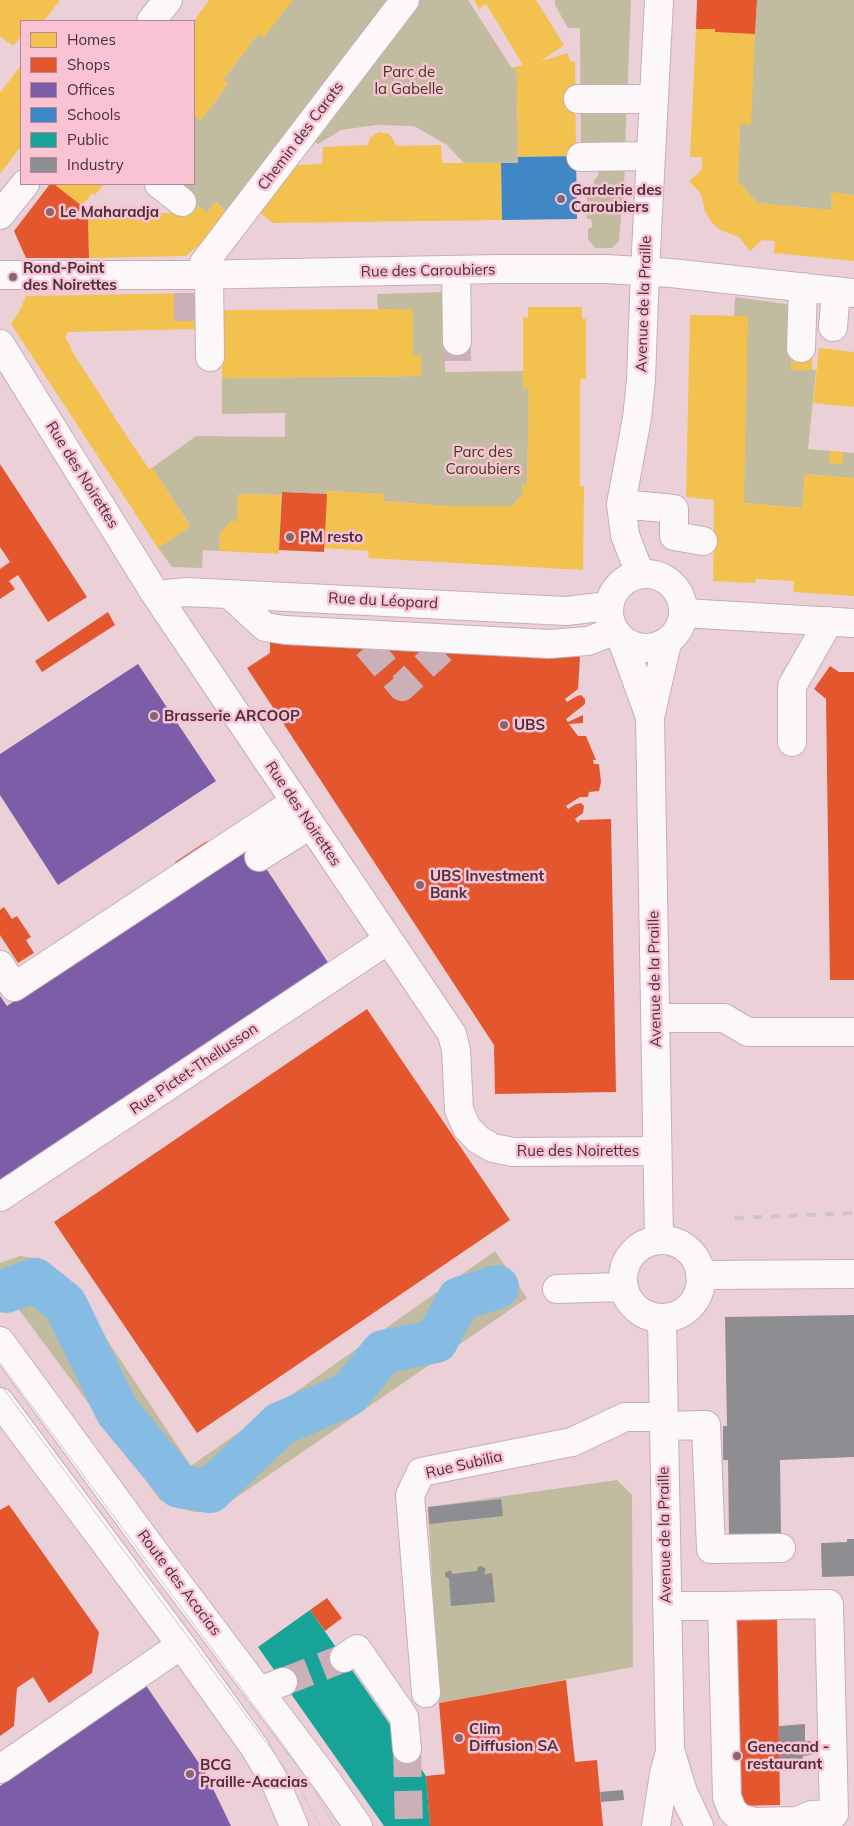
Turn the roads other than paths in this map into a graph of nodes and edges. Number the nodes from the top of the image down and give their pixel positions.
1 (168, 0) edge
2 (405, 0) edge
3 (659, 0) edge
4 (152, 20) edge
5 (654, 98) junction
6 (578, 99) dead end
7 (651, 156) junction
8 (581, 157) dead end
9 (23, 185) edge
10 (160, 185) edge
11 (182, 202) dead end
12 (0, 215) edge
13 (456, 270) junction
14 (645, 271) junction
15 (0, 275) edge
16 (196, 279) junction
17 (803, 287) junction
18 (845, 292) edge
19 (832, 327) dead end
20 (457, 341) tunnel mouth
21 (0, 344) edge
22 (801, 348) dead end
23 (210, 356) dead end
24 (621, 504) junction
25 (703, 541) dead end
26 (640, 574) junction
27 (230, 594) junction
28 (156, 595) junction
29 (684, 613) junction
30 (842, 622) edge
31 (615, 626) junction
32 (667, 643) junction
33 (650, 717) junction
34 (792, 742) dead end
35 (295, 802) junction
36 (310, 825) junction
37 (259, 857) dead end
38 (388, 940) junction
39 (0, 965) edge
40 (656, 1018) junction
41 (854, 1032) edge
42 (657, 1151) junction
43 (0, 1197) edge
44 (659, 1240) junction
45 (854, 1274) edge
46 (700, 1275) junction
47 (622, 1287) junction
48 (557, 1289) dead end
49 (662, 1318) junction
50 (0, 1341) edge
51 (0, 1402) edge
52 (663, 1421) junction
53 (781, 1548) dead end
54 (667, 1606) junction
55 (722, 1606) junction
56 (181, 1645) junction
57 (344, 1658) tunnel mouth
58 (426, 1693) dead end
59 (407, 1749) tunnel mouth
60 (670, 1752) junction
61 (0, 1769) edge
62 (294, 1826) edge
63 (358, 1826) edge
64 (656, 1826) edge
65 (699, 1826) edge

1 - 4 street
2 - 16 street, Chemin des Carats
3 - 5 street, Avenue de la Praille
5 - 6 street
5 - 7 street, Avenue de la Praille
7 - 8 street
7 - 14 street, Avenue de la Praille
9 - 12 street
10 - 11 street
13 - 14 street, Rue des Caroubiers
13 - 16 street, Rue des Caroubiers
13 - 20 street
14 - 17 street, Rue des Caroubiers
14 - 24 street, Avenue de la Praille
15 - 16 street, Rue des Caroubiers
16 - 23 street
17 - 18 street, Rue des Caroubiers
17 - 22 street
18 - 19 street
21 - 28 street, Rue des Noirettes
24 - 25 street
24 - 26 street, Avenue de la Praille
26 - 29 street
26 - 31 street
27 - 28 street, Rue du Léopard
27 - 31 street, Rue du Léopard
27 - 31 street
28 - 35 street, Rue des Noirettes
29 - 30 street
29 - 32 street
30 - 34 street
31 - 32 street
31 - 33 street, Avenue de la Praille
32 - 33 street, Avenue de la Praille
33 - 40 street, Avenue de la Praille
35 - 36 street, Rue des Noirettes
35 - 39 street
36 - 37 street
36 - 38 street, Rue des Noirettes
38 - 42 street, Rue des Noirettes
38 - 43 street, Rue Pictet-Thellusson
40 - 41 street
40 - 42 street, Avenue de la Praille
42 - 44 street, Avenue de la Praille
44 - 46 street
44 - 47 street
45 - 46 street
46 - 49 street
47 - 48 street
47 - 49 street
49 - 52 street, Avenue de la Praille
50 - 63 street, Route des Acacias
51 - 56 street
52 - 53 street
52 - 54 street, Avenue de la Praille
52 - 58 street, Rue Subilia
54 - 55 street
54 - 60 street, Avenue de la Praille
55 - 55 street
56 - 61 street
56 - 62 street
57 - 59 street
60 - 64 street, Avenue de la Praille
60 - 65 street, Avenue de la Praille

